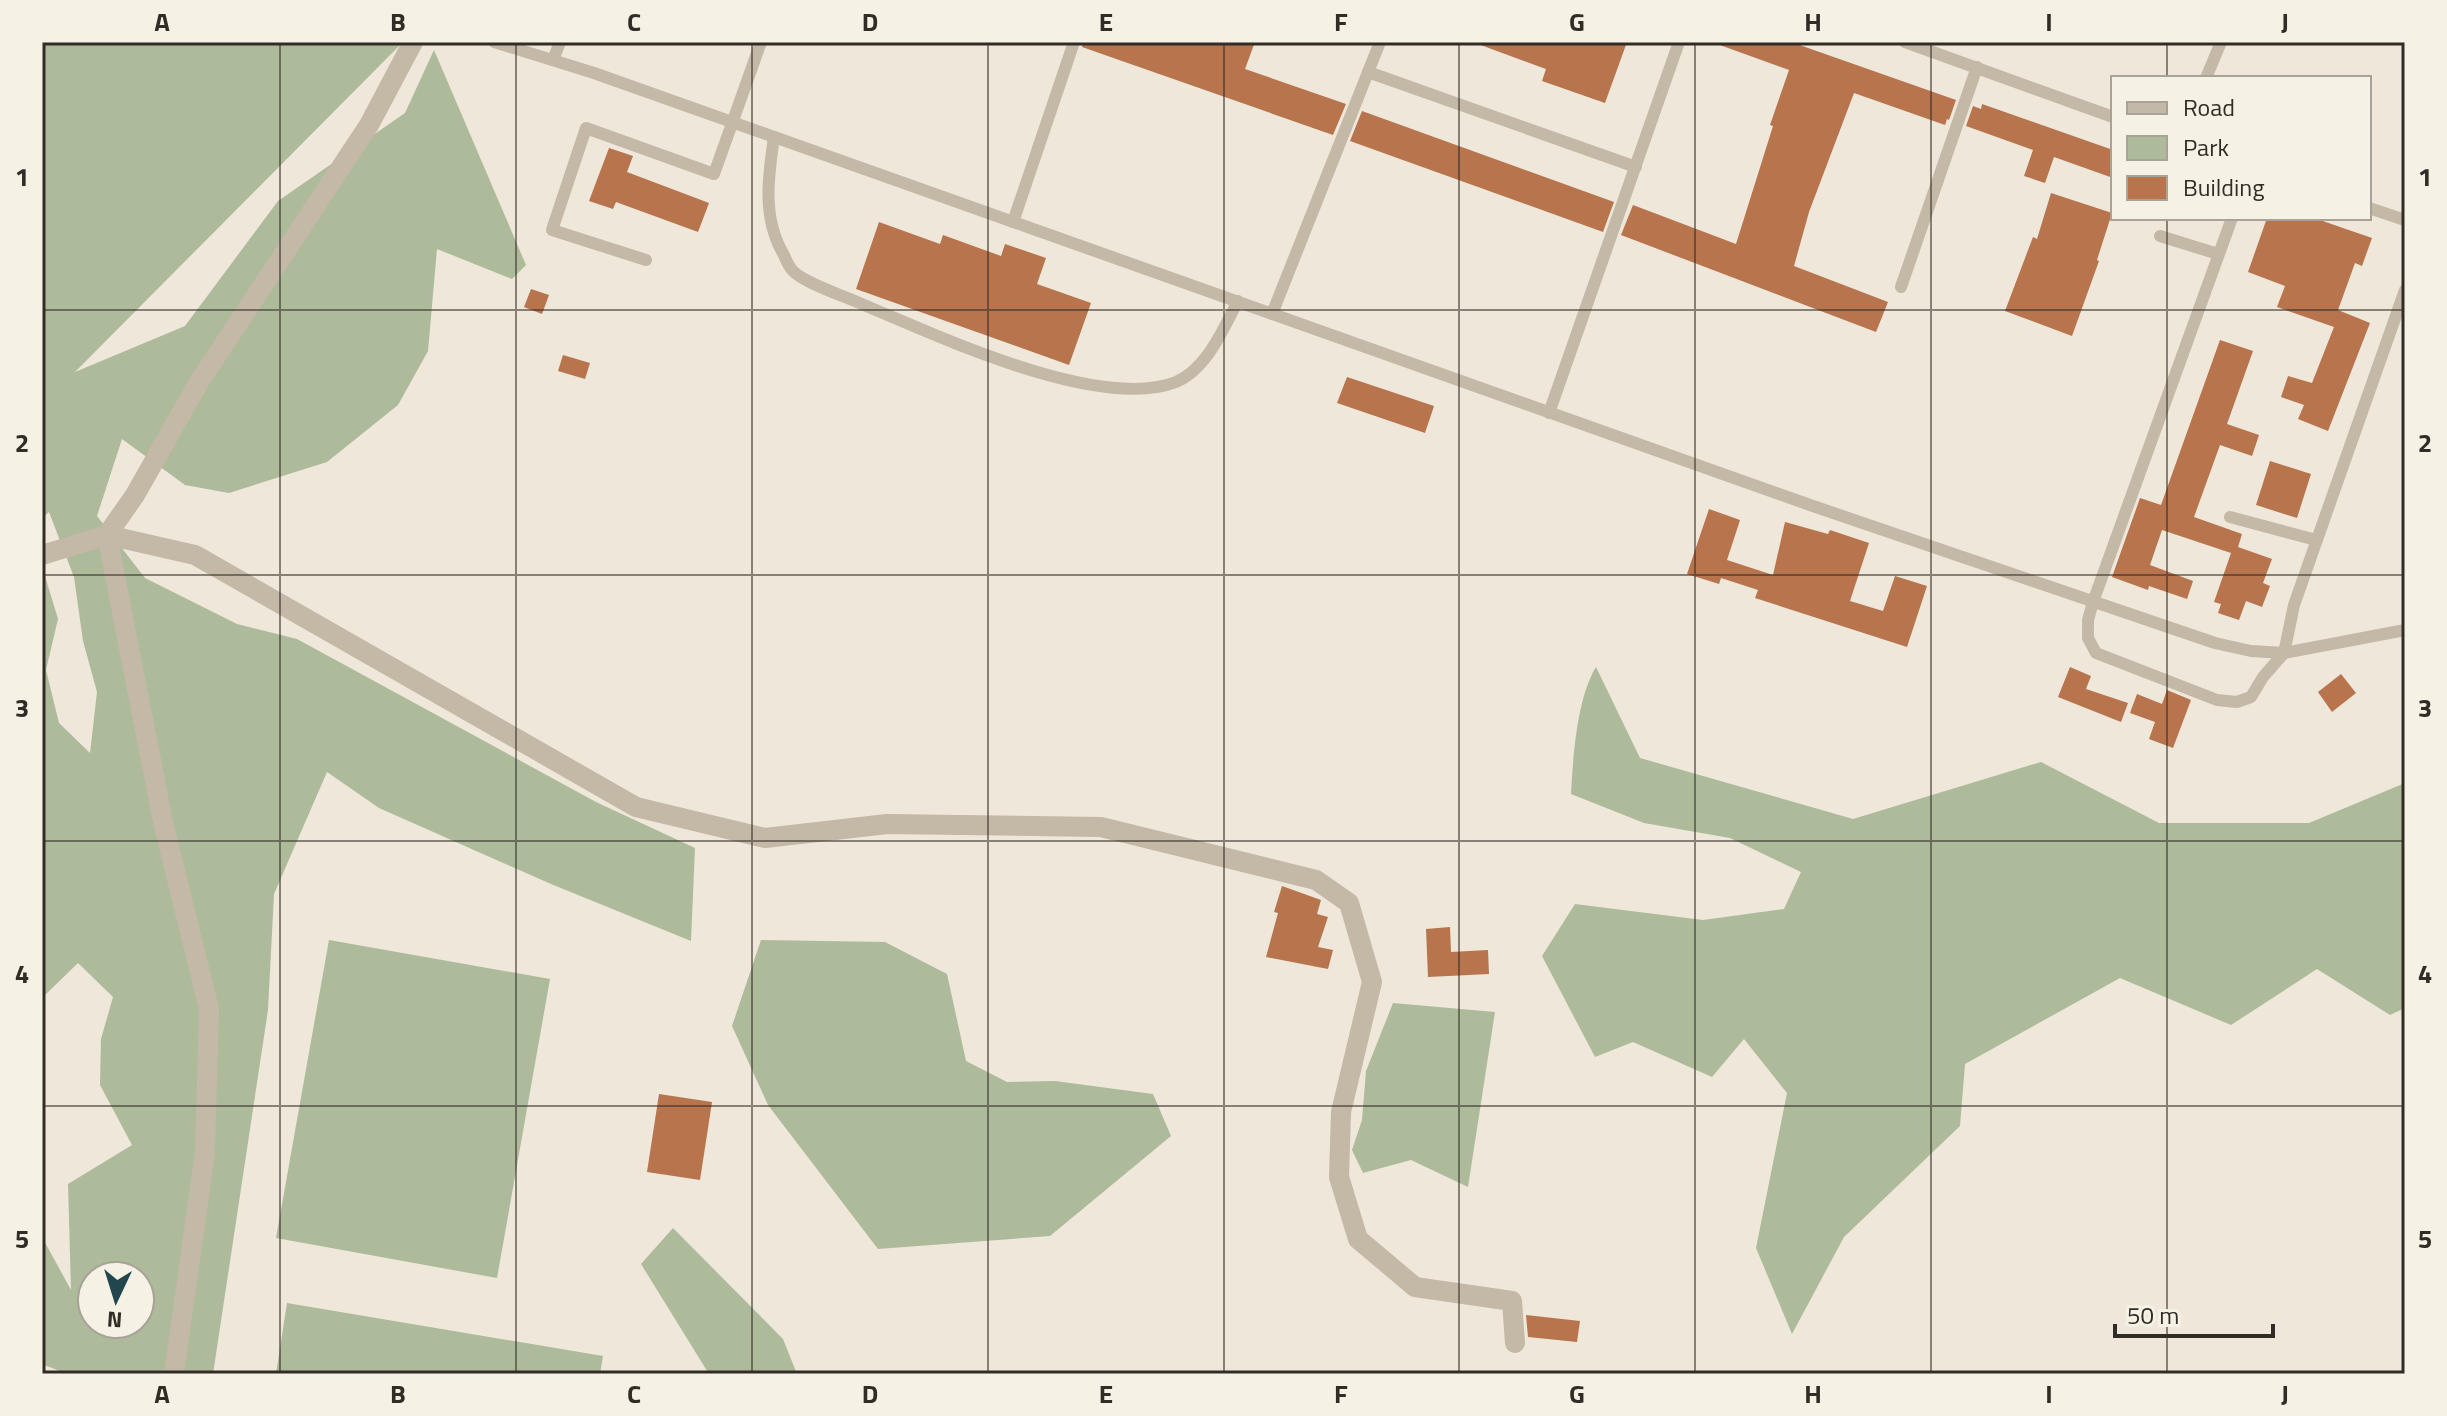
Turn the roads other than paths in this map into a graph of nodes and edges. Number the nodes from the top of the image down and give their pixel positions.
1 (413, 42) edge
2 (494, 42) edge
3 (560, 42) edge
4 (761, 42) edge
5 (1074, 42) edge
6 (1380, 42) edge
7 (1679, 42) edge
8 (1905, 42) edge
9 (2221, 42) edge
10 (553, 60) junction
11 (1977, 67) junction
12 (1368, 72) junction
13 (2207, 76) edge
14 (2111, 116) edge
15 (733, 122) junction
16 (774, 137) junction
17 (1636, 167) junction
18 (2371, 209) edge
19 (2231, 220) edge
20 (2405, 220) edge
21 (1013, 222) junction
22 (2160, 236) dead end
23 (2218, 254) junction
24 (646, 260) dead end
25 (1901, 287) dead end
26 (2405, 290) edge
27 (1238, 301) junction
28 (1272, 314) junction
29 (1549, 413) junction
30 (2230, 517) dead end
31 (107, 535) junction
32 (2316, 540) junction
33 (42, 555) edge
34 (2093, 602) junction
35 (2405, 630) edge
36 (2284, 653) junction
37 (1515, 1343) dead end
38 (174, 1374) edge

1 - 31 street
2 - 10 lane
3 - 10 lane
4 - 15 lane
5 - 21 lane
6 - 12 lane
7 - 17 lane
8 - 11 lane
9 - 13 lane
10 - 15 lane
11 - 14 lane
11 - 25 lane
12 - 17 lane
12 - 28 lane
15 - 16 lane
15 - 24 lane
16 - 21 lane
16 - 27 lane
17 - 29 lane
18 - 20 lane
19 - 23 lane
21 - 27 lane
22 - 23 lane
23 - 34 lane
26 - 32 lane
27 - 28 lane
28 - 29 lane
29 - 34 lane
30 - 32 lane
31 - 33 street
31 - 37 street
31 - 38 street
32 - 36 lane
34 - 36 lane
34 - 36 lane
35 - 36 lane

